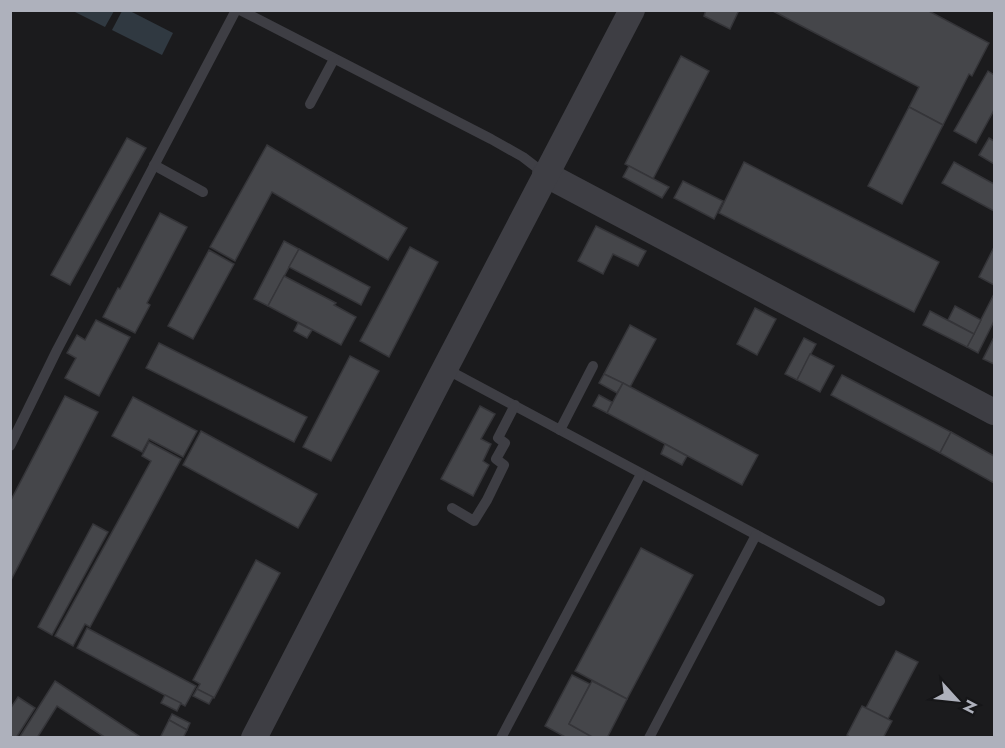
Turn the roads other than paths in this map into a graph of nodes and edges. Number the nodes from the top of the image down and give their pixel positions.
1 (238, 10) edge
2 (632, 10) edge
3 (334, 58) junction
4 (310, 104) dead end
5 (154, 165) junction
6 (546, 174) junction
7 (203, 192) dead end
8 (593, 366) dead end
9 (446, 369) junction
10 (515, 405) junction
11 (994, 412) edge
12 (560, 430) junction
13 (10, 446) edge
14 (641, 474) junction
15 (452, 508) dead end
16 (756, 535) junction
17 (880, 601) dead end
18 (254, 738) edge
19 (501, 738) edge
20 (649, 738) edge

1 - 3 lane
1 - 5 lane
2 - 6 street
3 - 4 lane
3 - 6 lane
5 - 7 lane
5 - 13 lane
6 - 9 street
6 - 11 street
8 - 12 lane
9 - 10 lane
9 - 18 street
10 - 12 lane
10 - 15 lane
12 - 14 lane
14 - 16 lane
14 - 19 lane
16 - 17 lane
16 - 20 lane

